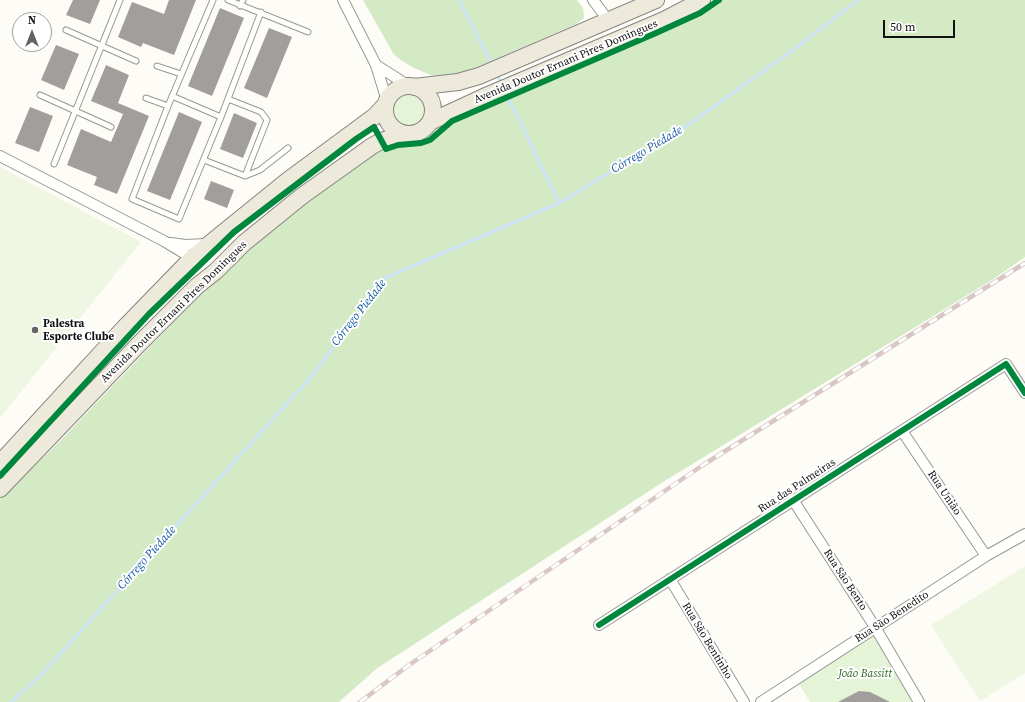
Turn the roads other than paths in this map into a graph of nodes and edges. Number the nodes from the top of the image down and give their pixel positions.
1 (120, 0) edge
2 (213, 0) edge
3 (228, 0) edge
4 (243, 0) edge
5 (343, 0) edge
6 (593, 0) edge
7 (656, 0) edge
8 (702, 0) edge
9 (240, 6) junction
10 (261, 12) junction
11 (608, 20) junction
12 (66, 30) dead end
13 (308, 32) dead end
14 (101, 46) junction
15 (136, 62) dead end
16 (376, 65) junction
17 (157, 66) dead end
18 (181, 74) junction
19 (412, 86) junction
20 (40, 95) dead end
21 (172, 96) junction
22 (146, 98) dead end
23 (228, 99) junction
24 (386, 103) junction
25 (168, 106) junction
26 (75, 111) junction
27 (222, 117) junction
28 (430, 122) junction
29 (111, 127) dead end
30 (407, 134) junction
31 (288, 148) dead end
32 (0, 156) edge
33 (204, 160) junction
34 (54, 164) dead end
35 (245, 176) junction
36 (164, 241) junction
37 (209, 244) junction
38 (192, 258) junction
39 (1025, 393) edge
40 (902, 431) junction
41 (0, 463) edge
42 (0, 489) edge
43 (793, 500) junction
44 (1025, 534) edge
45 (986, 556) junction
46 (670, 579) junction
47 (599, 625) dead end
48 (875, 628) junction
49 (744, 702) edge
50 (761, 702) edge
51 (919, 702) edge

1 - 14 lane
2 - 18 lane
3 - 9 lane
4 - 9 lane
5 - 16 street
6 - 11 street
7 - 11 main road, Avenida Doutor Ernani Pires Domingues
8 - 28 main road, Avenida Doutor Ernani Pires Domingues
9 - 10 lane
10 - 13 lane
10 - 23 lane
11 - 19 main road, Avenida Doutor Ernani Pires Domingues
12 - 14 lane
14 - 15 lane
14 - 26 lane
16 - 19 street
16 - 24 street
17 - 18 lane
18 - 21 lane
19 - 24 main road
19 - 28 main road
20 - 26 lane
21 - 25 lane
21 - 27 lane
22 - 25 lane
23 - 27 lane
23 - 35 lane
24 - 30 main road
24 - 37 main road, Avenida Doutor Ernani Pires Domingues
25 - 33 lane
26 - 29 lane
26 - 34 lane
27 - 33 lane
28 - 30 main road
30 - 42 main road, Avenida Doutor Ernani Pires Domingues
31 - 35 lane
32 - 36 street
33 - 35 lane
36 - 37 street
36 - 38 street
37 - 38 main road, Avenida Doutor Ernani Pires Domingues
38 - 41 main road, Avenida Doutor Ernani Pires Domingues
39 - 40 street, Rua das Palmeiras
40 - 43 street, Rua das Palmeiras
40 - 45 street, Rua União
43 - 46 street, Rua das Palmeiras
43 - 48 street, Rua São Bento
44 - 45 street, Rua São Benedito
45 - 48 street, Rua São Benedito
46 - 47 street, Rua das Palmeiras
46 - 49 street, Rua São Bentinho
48 - 50 street, Rua São Benedito
48 - 51 street, Rua São Bento

